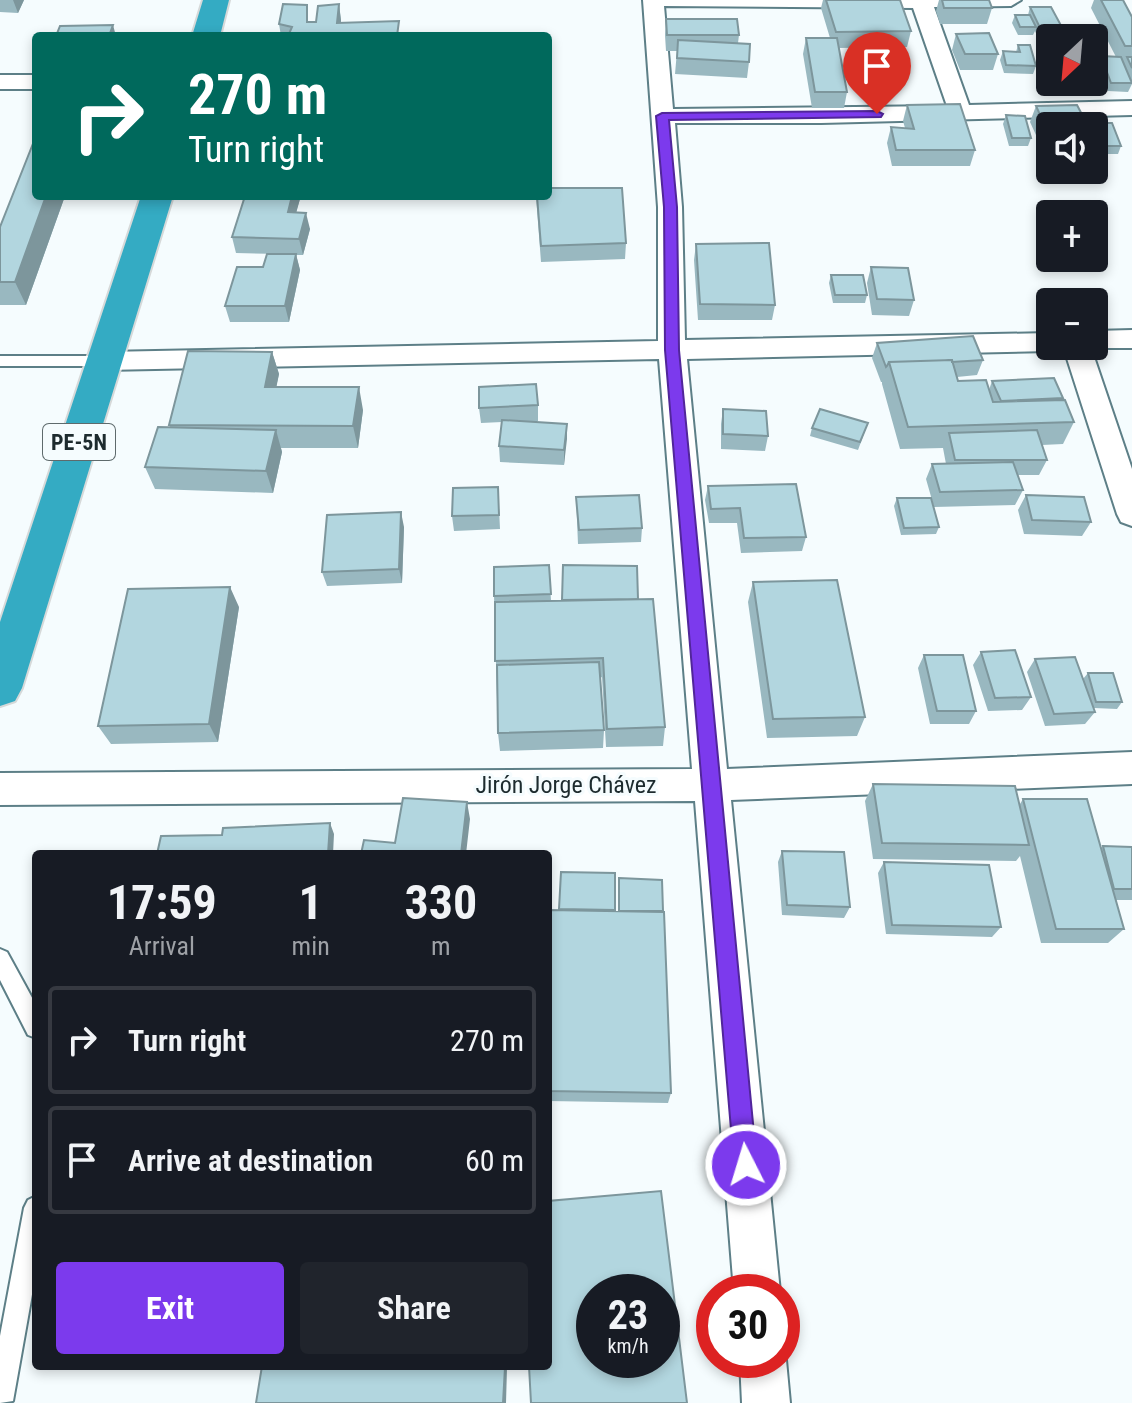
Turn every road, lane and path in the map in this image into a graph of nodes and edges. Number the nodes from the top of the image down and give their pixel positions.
1 (216, 0) edge
2 (653, 0) edge
3 (666, 0) edge
4 (1011, 0) edge
5 (921, 1) edge
6 (207, 32) edge
7 (0, 82) edge
8 (32, 82) edge
9 (1132, 108) edge
10 (960, 111) junction
11 (662, 116) junction
12 (156, 200) edge
13 (1132, 339) edge
14 (1108, 340) edge
15 (1036, 342) edge
16 (672, 350) junction
17 (1082, 360) edge
18 (0, 361) edge
19 (105, 361) junction
20 (1132, 514) edge
21 (0, 688) edge
22 (1132, 768) edge
23 (712, 785) junction
24 (0, 789) edge
25 (0, 959) edge
26 (32, 1019) edge
27 (32, 1229) edge
28 (755, 1274) edge
29 (764, 1378) edge
30 (0, 1401) edge
31 (766, 1403) edge

1 - 6 highway
2 - 11 street
3 - 5 street
4 - 5 street
5 - 10 street
7 - 8 street
9 - 10 street
10 - 11 street
11 - 16 street
12 - 19 highway, PE-5N
13 - 14 street
15 - 16 street
16 - 19 street
16 - 23 street
17 - 20 street
18 - 19 lane
19 - 21 highway, PE-5N
22 - 23 street, Jirón Jorge Chávez
23 - 24 street, Jirón Jorge Chávez
23 - 28 street
25 - 26 lane
27 - 30 lane
29 - 31 street

